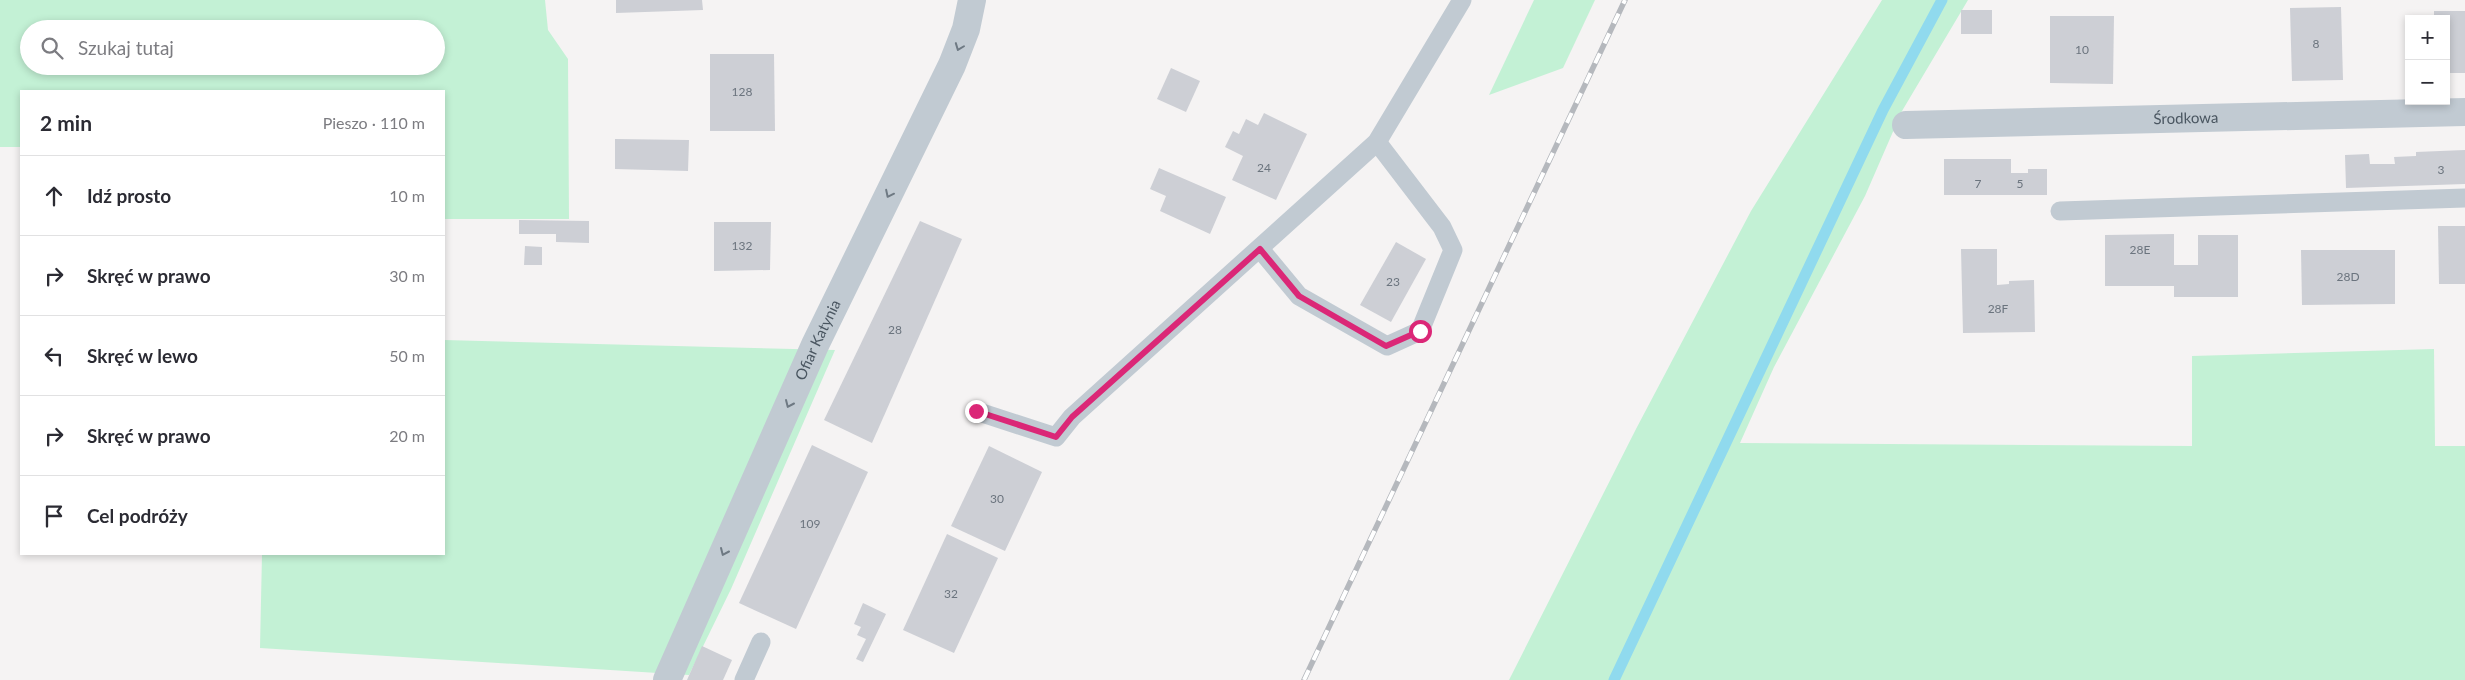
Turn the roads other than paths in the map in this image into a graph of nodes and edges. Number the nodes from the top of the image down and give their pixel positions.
1 (972, 0) edge
2 (1462, 0) edge
3 (2465, 112) edge
4 (1906, 125) dead end
5 (1377, 142) junction
6 (2465, 198) edge
7 (2060, 211) dead end
8 (1260, 249) junction
9 (976, 411) dead end
10 (762, 642) dead end
11 (667, 679) edge
12 (744, 680) edge

1 -> 11 street, Ofiar Katynia
2 - 5 lane
3 - 4 street, Środkowa
5 - 8 lane
5 - 8 lane
6 - 7 lane
8 - 9 lane
10 - 12 lane

